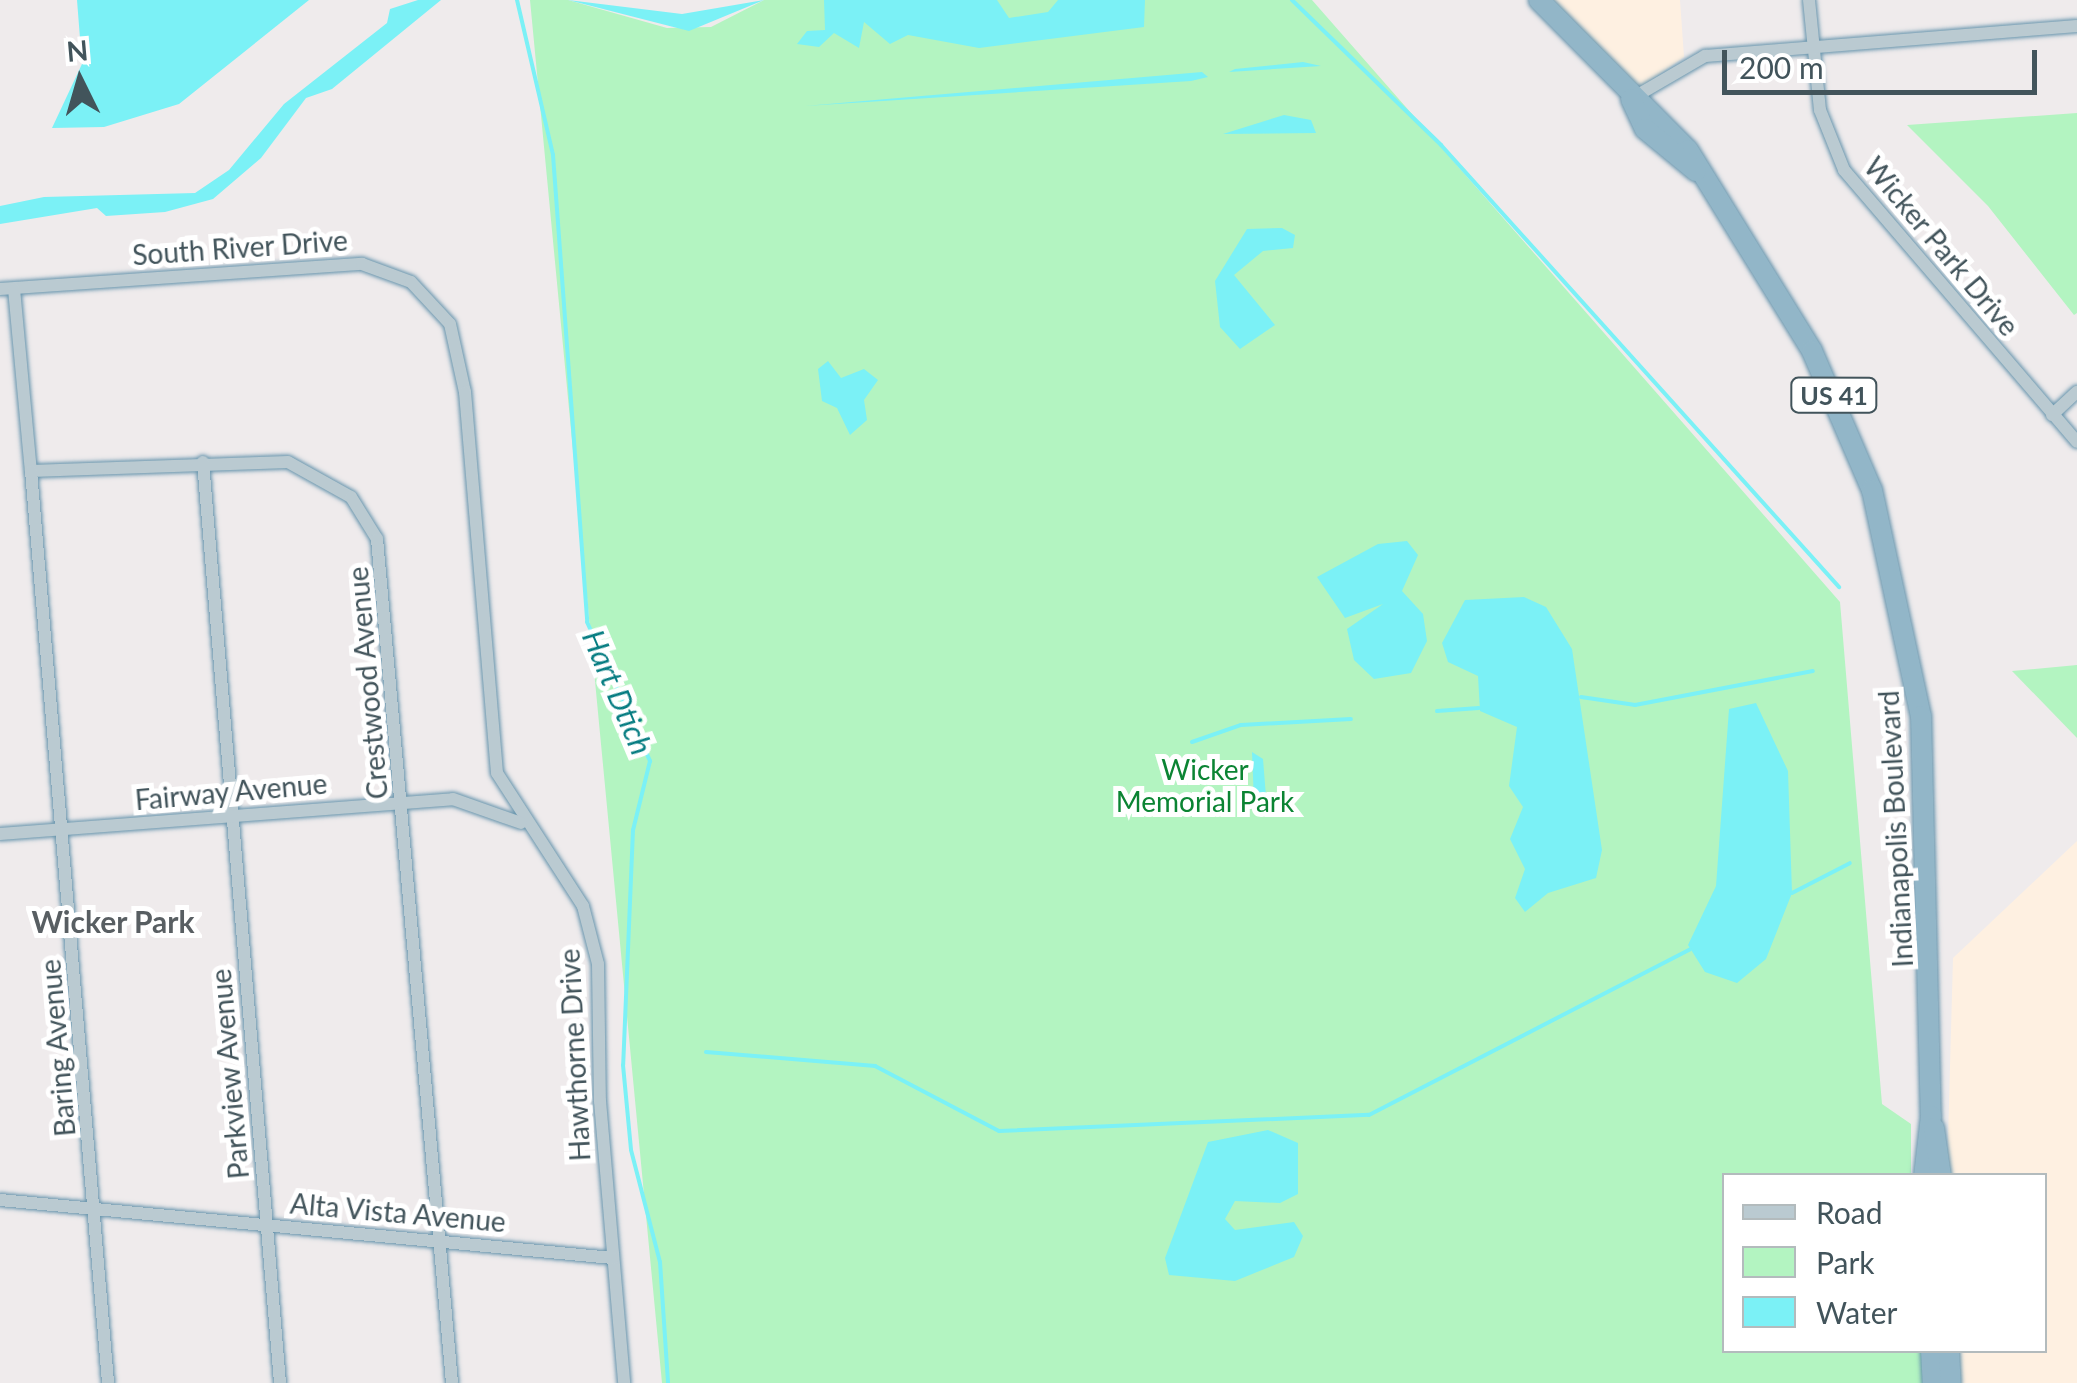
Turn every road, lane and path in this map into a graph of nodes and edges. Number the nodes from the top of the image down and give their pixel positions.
1 (1540, 0) edge
2 (1809, 0) edge
3 (2077, 26) edge
4 (1813, 46) junction
5 (1631, 99) junction
6 (7, 289) edge
7 (466, 392) joint
8 (2077, 392) edge
9 (2052, 415) junction
10 (2077, 442) edge
11 (203, 462) junction
12 (31, 471) junction
13 (404, 802) junction
14 (233, 818) junction
15 (522, 823) junction
16 (65, 829) junction
17 (0, 834) edge
18 (1931, 1116) junction
19 (1924, 1173) edge
20 (1941, 1173) edge
21 (0, 1200) edge
22 (96, 1210) junction
23 (267, 1225) junction
24 (441, 1241) junction
25 (613, 1258) junction
26 (1931, 1353) edge
27 (1949, 1353) edge
28 (108, 1383) edge
29 (280, 1383) edge
30 (452, 1383) edge
31 (624, 1383) edge
32 (1934, 1383) edge
33 (1951, 1383) edge

1 - 5 highway, Indianapolis Boulevard / US 41
2 - 4 street, Wicker Park Drive
3 - 4 street
4 - 5 street
4 - 9 street, Wicker Park Drive
5 - 18 highway, Indianapolis Boulevard / US 41
6 - 7 street, South River Drive
6 - 12 street
7 - 15 street, Hawthorne Drive
8 - 9 street
9 - 10 street, Wicker Park Drive
11 - 12 street, Crestwood Avenue
11 - 13 street, Crestwood Avenue
11 - 14 street, Parkview Avenue
12 - 16 street, Baring Avenue
13 - 14 street, Fairway Avenue
13 - 15 street, Fairway Avenue
13 - 24 street, Crestwood Avenue
14 - 16 street, Fairway Avenue
14 - 23 street, Parkview Avenue
15 - 25 street, Hawthorne Drive
16 - 17 street, Fairway Avenue
16 - 22 street, Baring Avenue
18 - 19 highway, Indianapolis Boulevard / US 41
18 - 20 highway, Indianapolis Boulevard / US 41
21 - 22 street, Alta Vista Avenue
22 - 23 street, Alta Vista Avenue
22 - 28 street, Baring Avenue
23 - 24 street, Alta Vista Avenue
23 - 29 street, Parkview Avenue
24 - 25 street, Alta Vista Avenue
24 - 30 street, Crestwood Avenue
25 - 31 street, Hawthorne Drive
26 - 32 highway
27 - 33 highway

